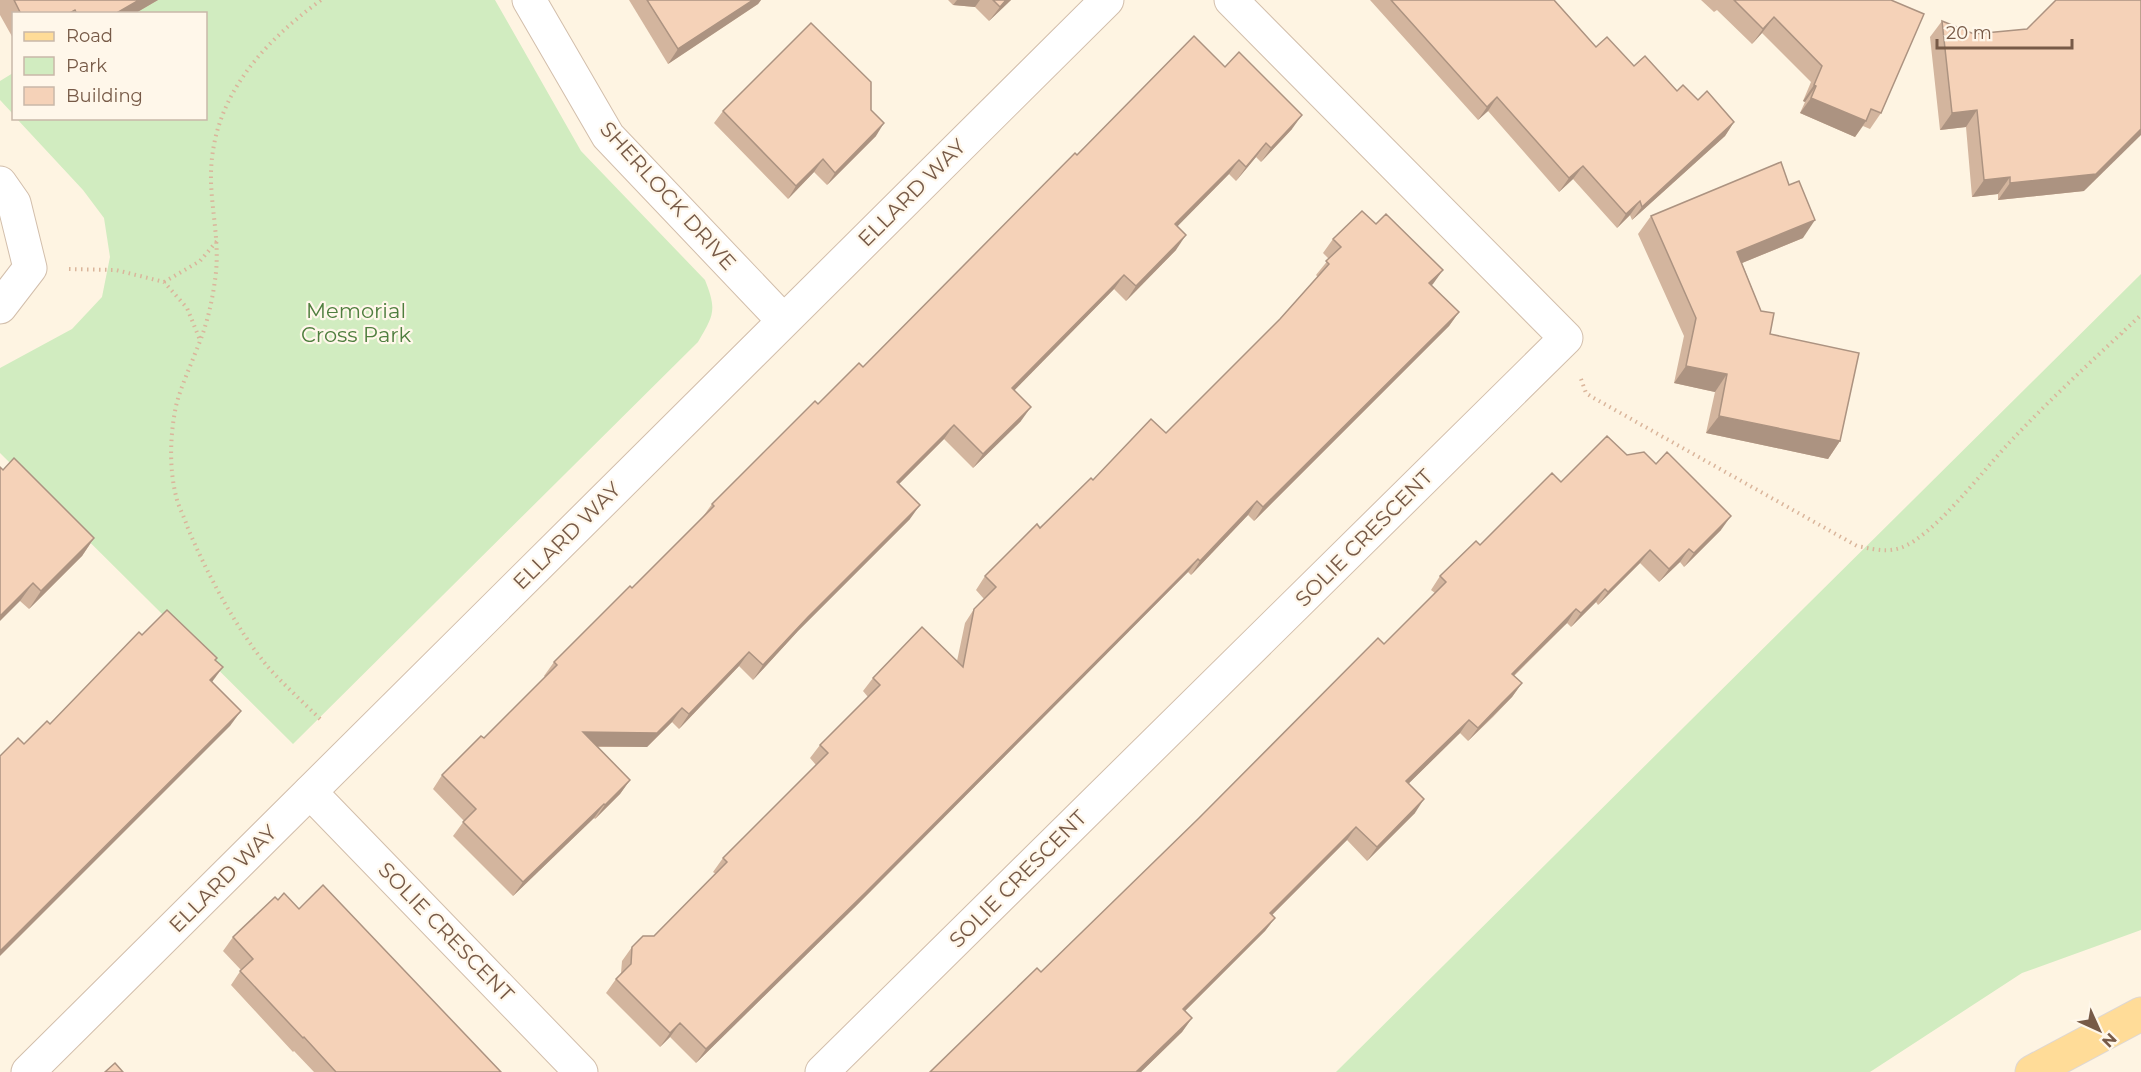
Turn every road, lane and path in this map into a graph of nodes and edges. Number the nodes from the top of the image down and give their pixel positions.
1 (321, 0) edge
2 (529, 0) edge
3 (1107, 0) edge
4 (1231, 0) edge
5 (0, 183) edge
6 (217, 240) junction
7 (30, 268) junction
8 (164, 282) junction
9 (0, 307) edge
10 (2141, 315) edge
11 (783, 321) junction
12 (1566, 338) junction
13 (200, 341) junction
14 (320, 718) dead end
15 (310, 792) junction
16 (2141, 1014) edge
17 (28, 1072) edge
18 (581, 1072) edge
19 (822, 1072) edge
20 (2031, 1072) edge

1 - 6 path
2 - 11 street, SHERLOCK DRIVE
3 - 11 street, ELLARD WAY
4 - 12 street
5 - 7 street
6 - 8 path
6 - 13 path
7 - 8 path
7 - 9 street
8 - 13 path
10 - 12 path
11 - 15 street, ELLARD WAY
12 - 19 street, SOLIE CRESCENT
13 - 14 path
15 - 17 street, ELLARD WAY
15 - 18 street, SOLIE CRESCENT
16 - 20 main road

